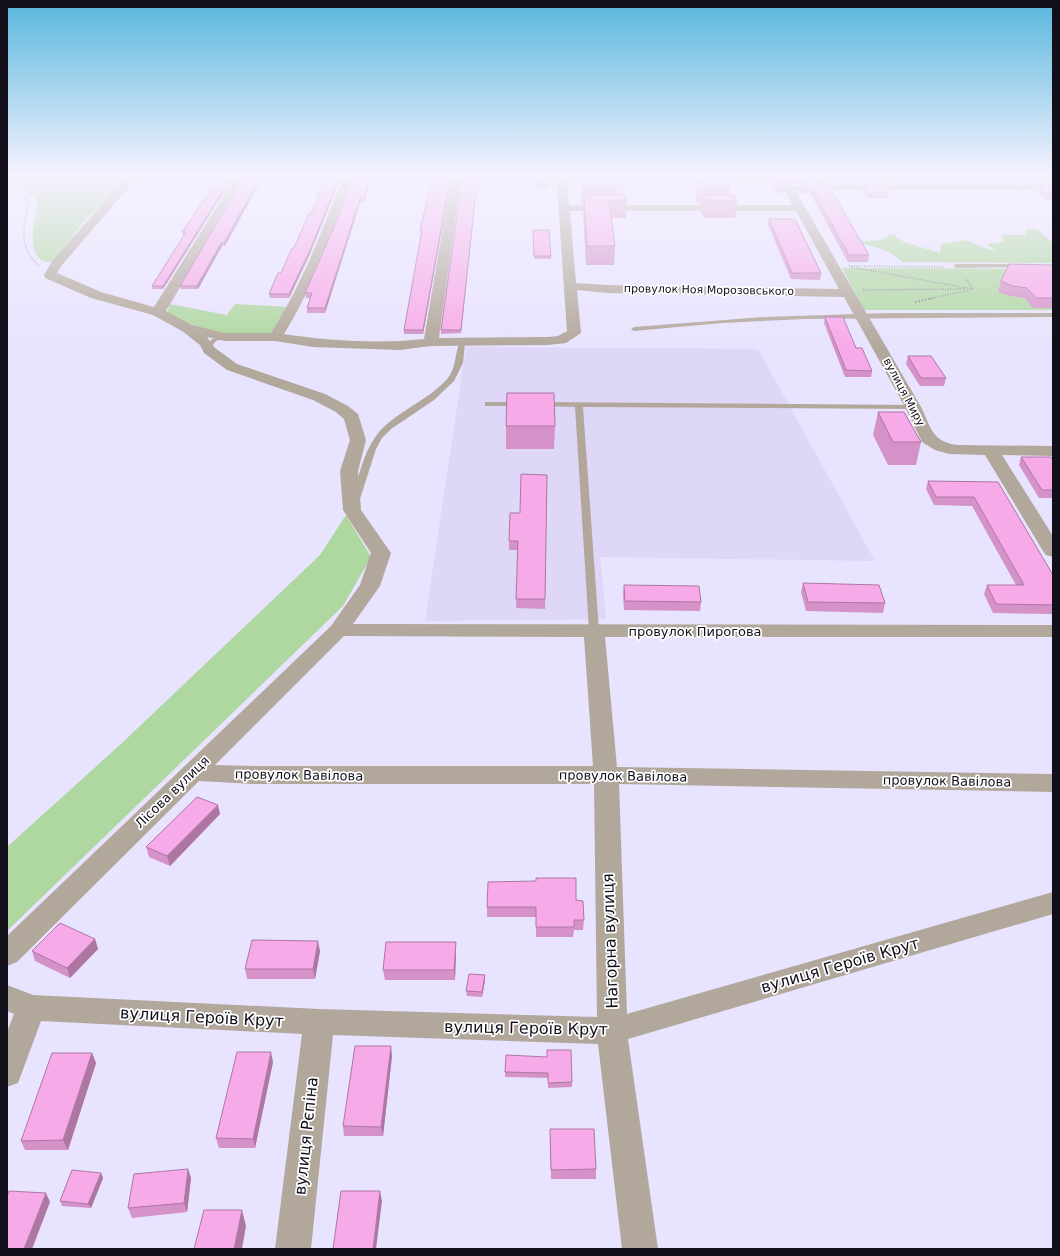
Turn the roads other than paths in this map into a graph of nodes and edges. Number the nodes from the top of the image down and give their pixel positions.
1 (85, 232) edge
2 (207, 232) edge
3 (328, 232) edge
4 (449, 232) edge
5 (566, 232) edge
6 (813, 232) edge
7 (956, 266) road end
8 (1030, 266) edge
9 (571, 286) junction
10 (847, 291) junction
11 (158, 312) junction
12 (1053, 315) edge
13 (861, 316) junction
14 (187, 328) junction
15 (634, 329) dead end
16 (225, 337) junction
17 (275, 337) junction
18 (431, 342) junction
19 (462, 343) junction
20 (208, 347) junction
21 (488, 404) dead end
22 (579, 405) junction
23 (913, 407) junction
24 (990, 450) junction
25 (1053, 451) edge
26 (352, 510) junction
27 (1053, 551) edge
28 (338, 630) junction
29 (594, 631) junction
30 (1053, 631) edge
31 (193, 772) junction
32 (606, 775) junction
33 (1053, 783) edge
34 (1053, 903) edge
35 (7, 954) edge
36 (19, 1003) edge
37 (319, 1022) junction
38 (612, 1031) junction
39 (7, 1073) edge
40 (293, 1249) edge
41 (640, 1249) edge

1 - 11 street
2 - 11 street
3 - 17 street
4 - 18 street
5 - 9 street
6 - 10 street, вулиця Миру
7 - 8 lane
9 - 10 street, провулок Ноя Морозовського
9 - 19 street
10 - 13 street, вулиця Миру
11 - 14 street
12 - 13 lane
13 - 15 lane
13 - 23 street, вулиця Миру
14 - 16 street
14 - 20 street
16 - 17 street
16 - 20 lane
17 - 18 street
18 - 19 street
19 - 26 lane
20 - 26 street
21 - 22 lane
22 - 23 lane
22 - 29 lane
23 - 24 street, вулиця Миру
24 - 25 street, вулиця Миру
24 - 27 street
26 - 28 street, Лісова вулиця
28 - 29 street, провулок Пирогова
28 - 31 street, Лісова вулиця
29 - 30 street, провулок Пирогова
29 - 32 street, Нагорна вулиця
31 - 32 street, провулок Вавілова
31 - 35 street, Лісова вулиця
32 - 33 street, провулок Вавілова
32 - 38 street, Нагорна вулиця
34 - 38 street, вулиця Героїв Крут
36 - 37 street, вулиця Героїв Крут
36 - 39 street
37 - 38 street, вулиця Героїв Крут
37 - 40 street, вулиця Рєпіна
38 - 41 street, Нагорна вулиця

